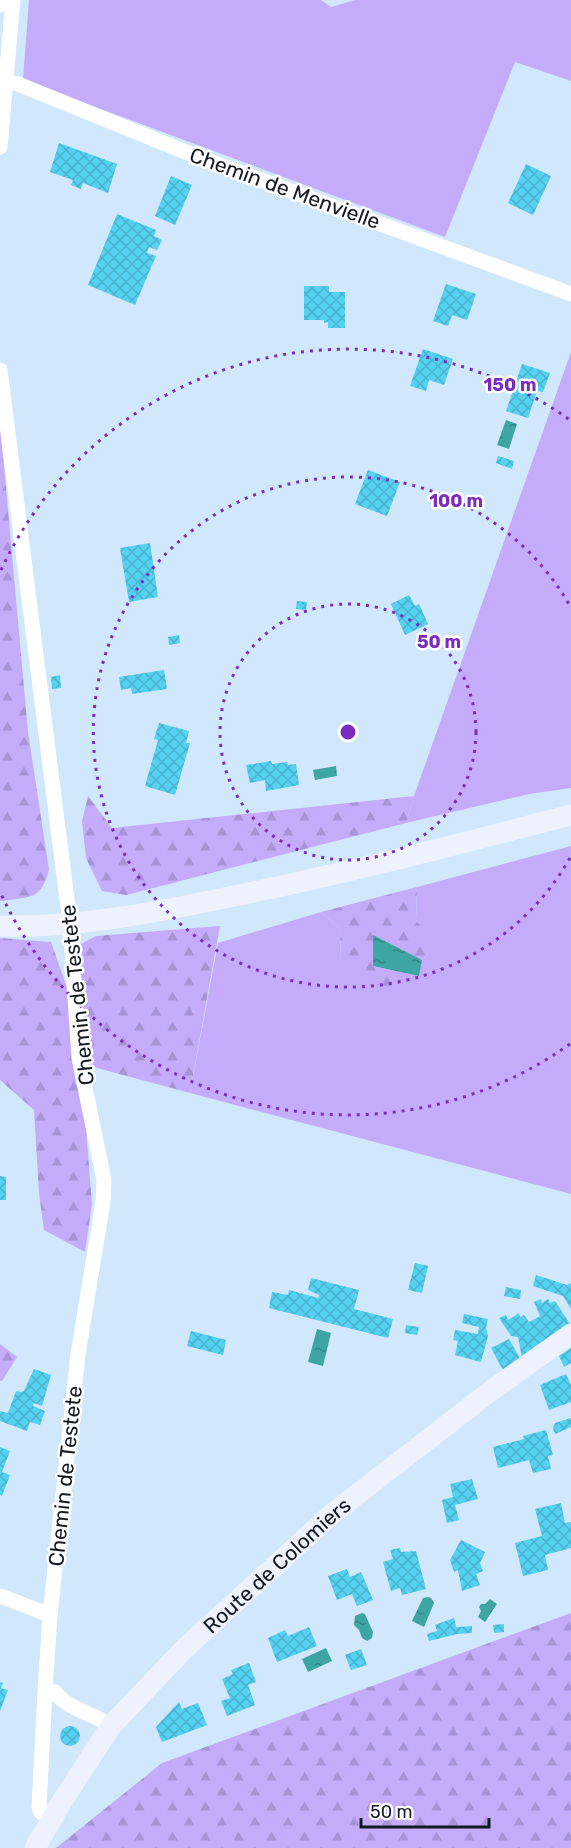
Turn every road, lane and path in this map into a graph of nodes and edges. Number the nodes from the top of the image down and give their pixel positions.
1 (1, 0) edge
2 (13, 0) edge
3 (0, 5) edge
4 (2, 81) edge
5 (0, 147) edge
6 (571, 294) edge
7 (0, 370) edge
8 (571, 815) edge
9 (70, 923) junction
10 (0, 926) edge
11 (571, 1334) edge
12 (0, 1596) edge
13 (50, 1615) junction
14 (45, 1690) junction
15 (111, 1726) junction
16 (51, 1821) junction
17 (36, 1848) edge

1 - 3 street
2 - 4 street
4 - 5 street
4 - 6 street, Chemin de Menvielle
7 - 9 street, Chemin de Testete
8 - 9 street
9 - 10 street
9 - 13 street, Chemin de Testete
11 - 15 street, Route de Colomiers
12 - 13 street
13 - 14 street, Chemin de Testete
14 - 15 street
14 - 16 street, Chemin de Testete
15 - 16 street, Route de Colomiers
16 - 17 street, Route de Colomiers

